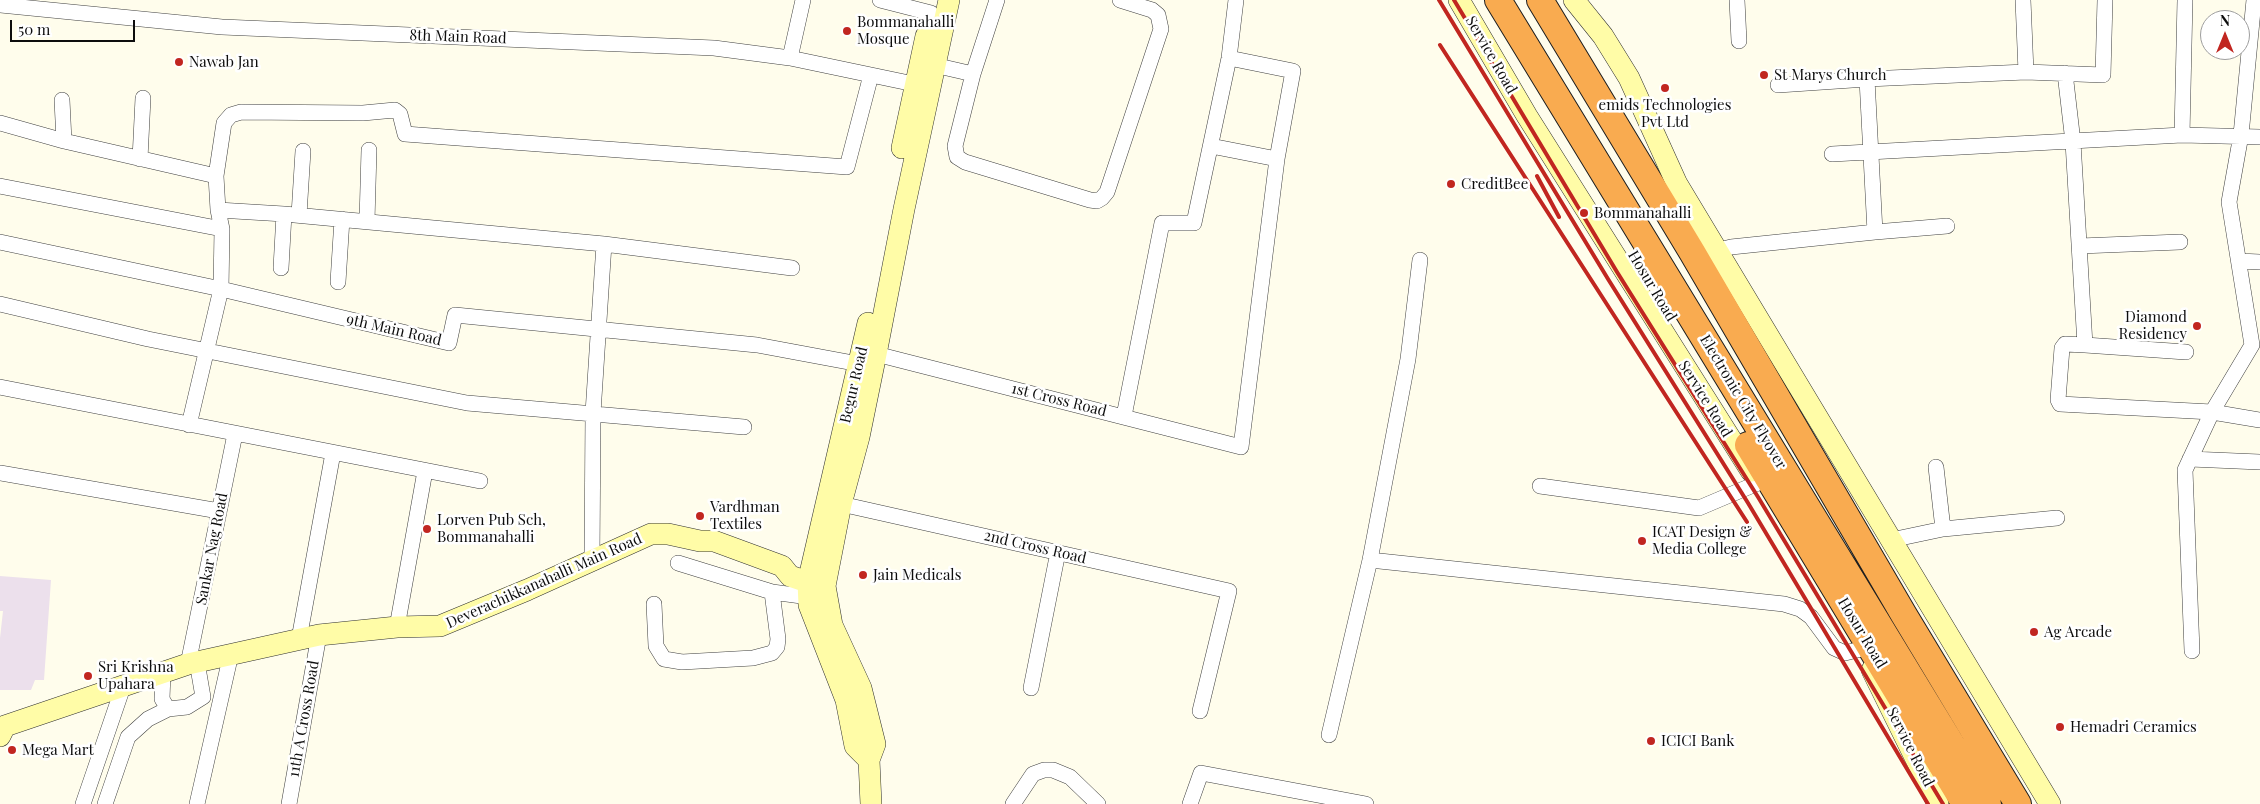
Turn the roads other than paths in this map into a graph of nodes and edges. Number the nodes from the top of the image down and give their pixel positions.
1 (803, 0) edge
2 (880, 0) edge
3 (949, 0) edge
4 (997, 0) edge
5 (1120, 0) edge
6 (1236, 0) edge
7 (1459, 0) edge
8 (1479, 0) edge
9 (1498, 0) edge
10 (1519, 0) edge
11 (1540, 0) edge
12 (1574, 0) edge
13 (1737, 0) edge
14 (2023, 0) edge
15 (2104, 0) edge
16 (2185, 0) edge
17 (2254, 0) edge
18 (0, 6) edge
19 (933, 7) edge
20 (1739, 41) dead end
21 (790, 58) junction
22 (1229, 58) junction
23 (934, 66) junction
24 (2026, 72) junction
25 (973, 74) junction
26 (2065, 74) junction
27 (872, 75) junction
28 (1867, 79) junction
29 (914, 84) junction
30 (1778, 85) dead end
31 (143, 98) dead end
32 (62, 100) dead end
33 (0, 123) edge
34 (2182, 135) junction
35 (2242, 135) junction
36 (2260, 137) edge
37 (64, 141) junction
38 (2073, 142) junction
39 (1211, 146) junction
40 (369, 150) dead end
41 (303, 151) dead end
42 (1872, 152) junction
43 (1832, 154) dead end
44 (140, 159) junction
45 (1277, 159) junction
46 (216, 176) junction
47 (0, 186) edge
48 (218, 210) junction
49 (292, 214) junction
50 (1684, 218) junction
51 (342, 219) junction
52 (367, 221) junction
53 (1948, 226) dead end
54 (222, 229) junction
55 (1874, 232) junction
56 (0, 242) edge
57 (2180, 242) dead end
58 (604, 244) junction
59 (2080, 246) junction
60 (1716, 251) junction
61 (1420, 260) dead end
62 (2239, 261) junction
63 (2260, 262) edge
64 (281, 268) dead end
65 (792, 268) dead end
66 (338, 282) dead end
67 (220, 289) junction
68 (0, 304) edge
69 (599, 330) junction
70 (2085, 345) junction
71 (2256, 346) edge
72 (207, 351) junction
73 (2186, 352) dead end
74 (868, 359) junction
75 (0, 387) edge
76 (2212, 412) junction
77 (594, 413) junction
78 (1124, 416) junction
79 (2260, 420) edge
80 (189, 425) junction
81 (744, 427) dead end
82 (235, 434) junction
83 (333, 453) junction
84 (2190, 459) junction
85 (2260, 462) edge
86 (1936, 468) dead end
87 (425, 471) junction
88 (0, 473) edge
89 (480, 481) dead end
90 (1758, 483) junction
91 (1540, 486) dead end
92 (841, 504) junction
93 (219, 511) junction
94 (2057, 518) dead end
95 (1943, 529) junction
96 (1891, 540) junction
97 (1058, 552) junction
98 (592, 560) junction
99 (1370, 560) junction
100 (678, 563) dead end
101 (808, 586) junction
102 (772, 592) junction
103 (654, 604) dead end
104 (397, 627) junction
105 (309, 637) junction
106 (1861, 649) junction
107 (2192, 651) dead end
108 (231, 654) junction
109 (194, 664) junction
110 (163, 676) junction
111 (123, 687) junction
112 (1031, 688) dead end
113 (168, 709) junction
114 (1200, 711) dead end
115 (2, 729) edge
116 (1328, 735) dead end
117 (83, 804) edge
118 (105, 804) edge
119 (198, 804) edge
120 (289, 804) edge
121 (871, 804) edge
122 (1012, 804) edge
123 (1098, 804) edge
124 (1190, 804) edge
125 (1366, 804) edge
126 (1938, 804) edge
127 (1965, 804) edge
128 (1988, 804) edge
129 (2014, 804) edge
130 (2050, 804) edge

1 - 21 street
2 - 19 street
3 - 23 street, Begur Road
4 - 25 street
5 - 25 street
6 - 22 street
7 - 90 street, Service Road
8 - 127 highway, Hosur Road
9 - 128 highway, Electronic City Flyover
10 - 129 highway, Electronic City Flyover
11 - 50 highway
12 - 50 street
13 - 20 street
14 - 24 street
15 - 26 street
16 - 34 street
17 - 35 street
18 - 21 street, 8th Main Road
19 - 29 street, Begur Road
21 - 27 street, 8th Main Road
22 - 39 street
22 - 45 street
23 - 25 street
23 - 74 street, Begur Road
24 - 26 street
24 - 28 street
26 - 38 street
27 - 29 street, 8th Main Road
27 - 46 street
28 - 30 street
28 - 42 street
29 - 74 street, Begur Road
31 - 44 street
32 - 37 street
33 - 37 street
34 - 35 street
34 - 38 street
35 - 36 street
35 - 62 street
37 - 44 street
38 - 42 street
38 - 59 street
39 - 45 street
39 - 78 street
40 - 52 street
41 - 49 street
42 - 43 street
42 - 55 street
44 - 46 street
45 - 78 street, 1st Cross Road
46 - 48 street
47 - 54 street
48 - 49 street
48 - 54 street
49 - 51 street
49 - 64 street
50 - 60 street
50 - 129 highway
51 - 52 street
51 - 66 street
52 - 58 street
53 - 55 street
54 - 67 street
55 - 60 street
56 - 67 street, 9th Main Road
57 - 59 street
58 - 65 street
58 - 69 street
59 - 70 street
60 - 96 street
61 - 99 street
62 - 63 street
62 - 71 street
67 - 69 street, 9th Main Road
67 - 72 street
68 - 72 street
69 - 74 street, 9th Main Road
69 - 77 street
70 - 73 street
70 - 76 street
71 - 76 street
72 - 77 street
72 - 80 street
74 - 78 street, 1st Cross Road
74 - 92 street, Begur Road
74 - 101 street, Begur Road
75 - 80 street
76 - 79 street
76 - 84 street
77 - 81 street
77 - 98 street
80 - 82 street
82 - 83 street
82 - 93 street, Sankar Nag Road
83 - 87 street
83 - 105 street, 11th A Cross Road
84 - 85 street
84 - 107 street
86 - 95 street
87 - 89 street
87 - 104 street
88 - 93 street
90 - 91 street
90 - 106 street, Service Road
92 - 97 street, 2nd Cross Road
92 - 101 street, Begur Road
93 - 109 street, Sankar Nag Road
94 - 95 street
95 - 96 street
96 - 130 street
97 - 112 street
97 - 114 street, 2nd Cross Road
98 - 101 street, Deverachikkanahalli Main Road
98 - 104 street, Deverachikkanahalli Main Road
99 - 106 street
99 - 116 street
100 - 102 street
101 - 102 street
101 - 121 street, Begur Road
102 - 103 street
104 - 105 street, Deverachikkanahalli Main Road
105 - 108 street, Deverachikkanahalli Main Road
105 - 120 street, 11th A Cross Road
106 - 126 street, Service Road
108 - 109 street, Deverachikkanahalli Main Road
108 - 119 street
109 - 110 street, Deverachikkanahalli Main Road
109 - 113 street
110 - 111 street, Deverachikkanahalli Main Road
110 - 113 street
111 - 115 street, Deverachikkanahalli Main Road
111 - 117 street
113 - 118 street
122 - 123 street
124 - 125 street

